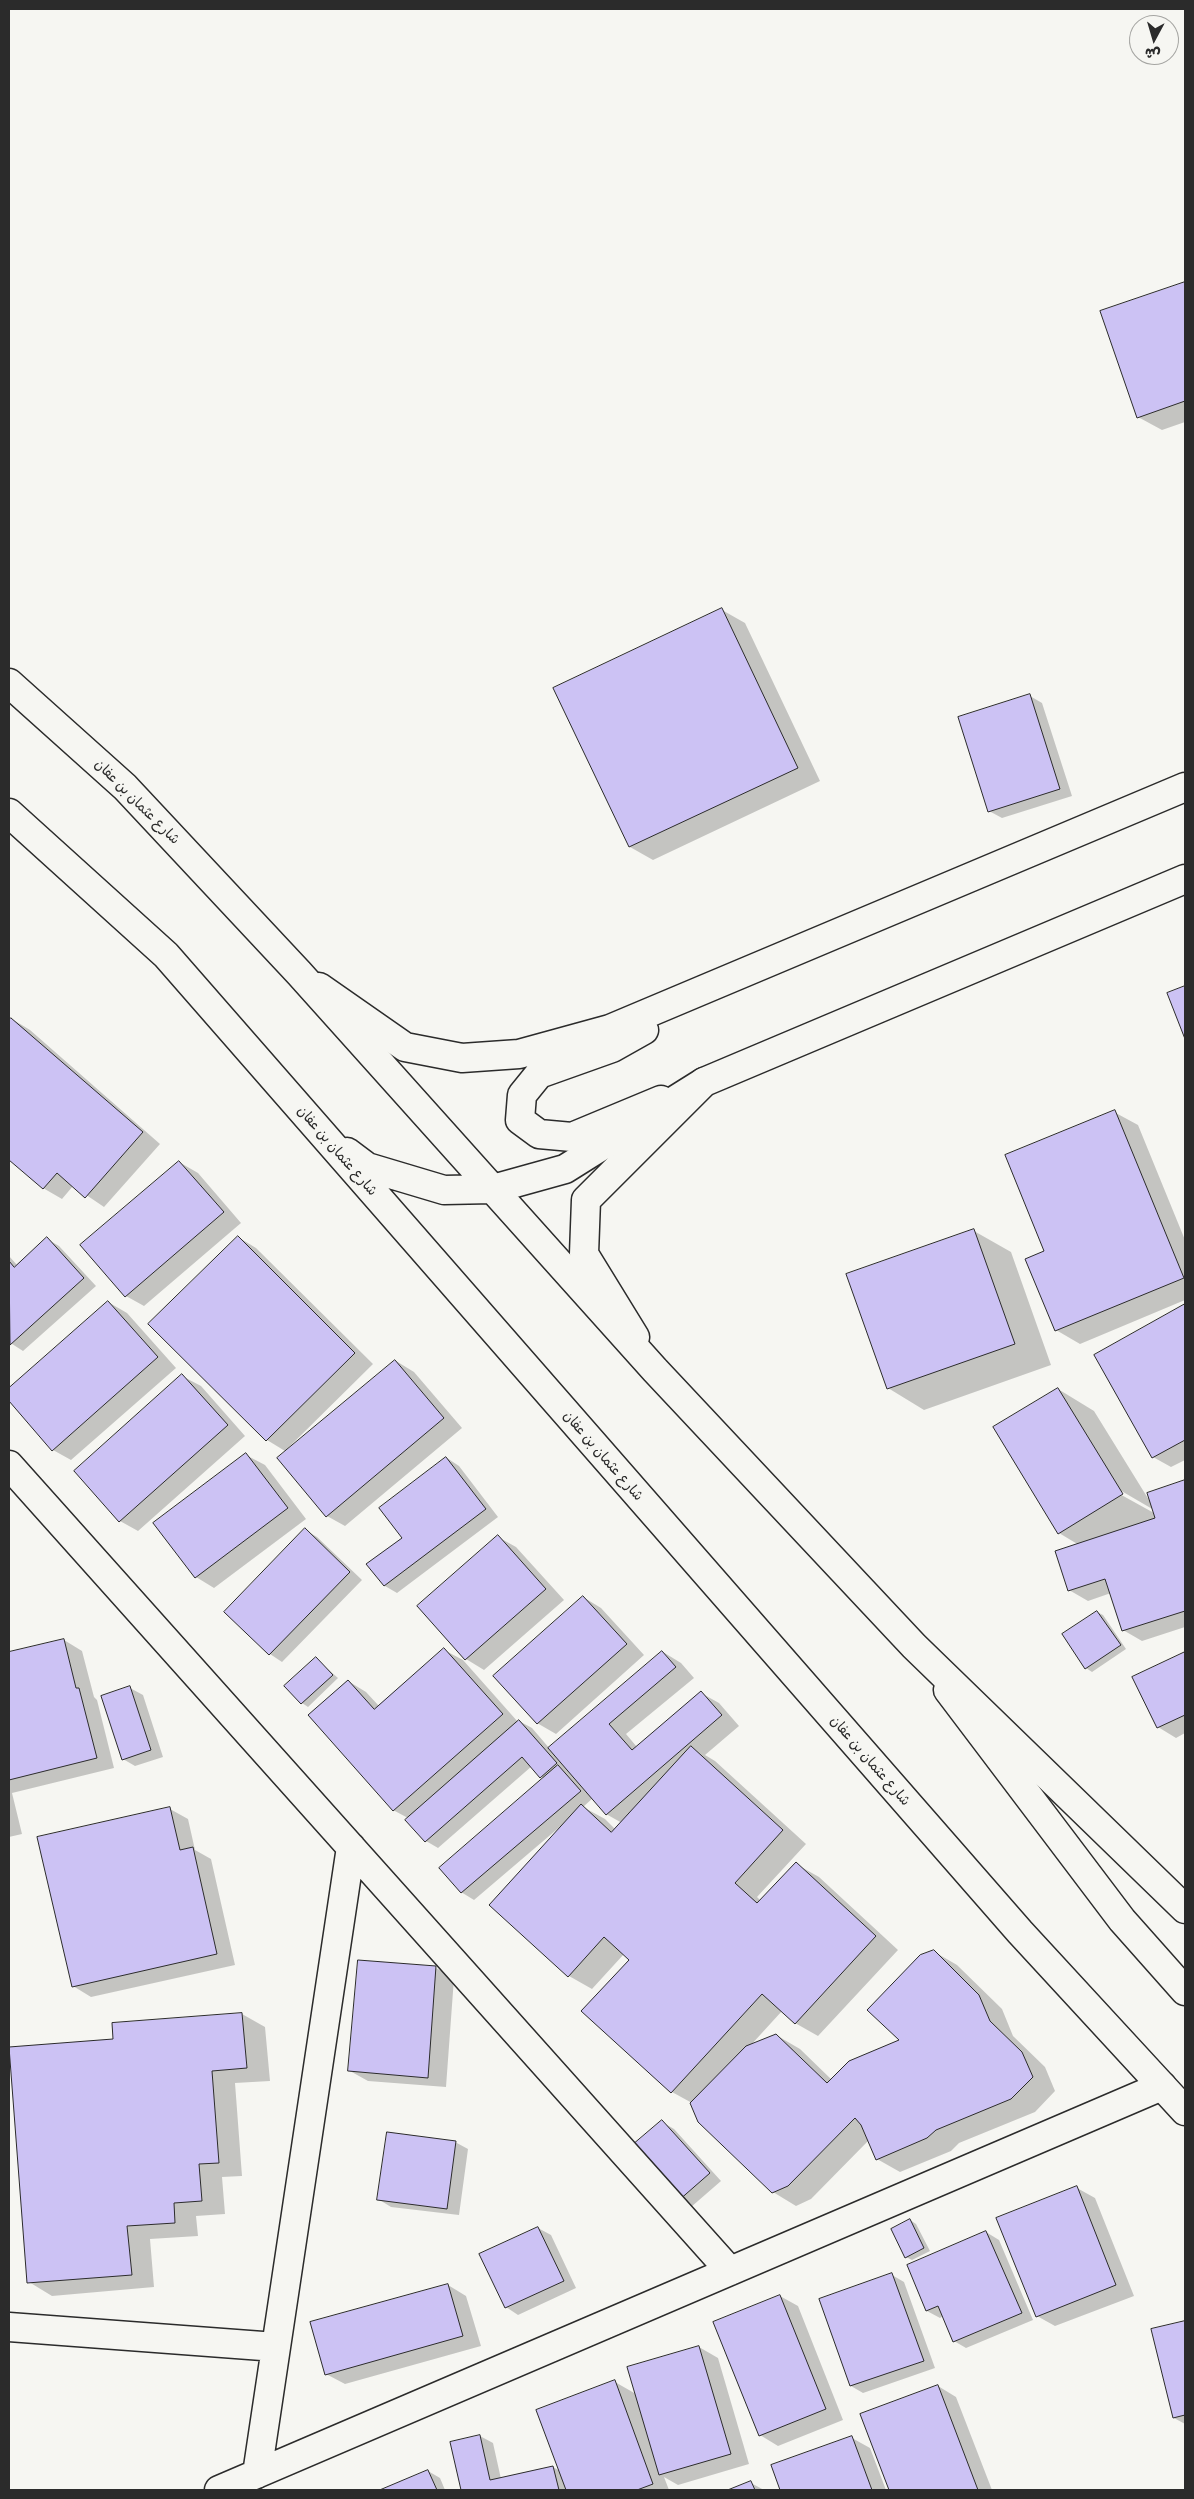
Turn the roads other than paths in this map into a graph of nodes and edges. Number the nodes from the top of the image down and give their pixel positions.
1 (9, 683) edge
2 (1185, 787) edge
3 (9, 813) edge
4 (1185, 878) edge
5 (299, 973) junction
6 (727, 980) junction
7 (704, 1082) junction
8 (318, 1130) junction
9 (492, 1189) junction
10 (655, 1370) junction
11 (9, 1465) edge
12 (914, 1646) junction
13 (351, 1847) junction
14 (1185, 1909) edge
15 (1185, 1991) edge
16 (1162, 2086) junction
17 (1185, 2111) edge
18 (730, 2271) junction
19 (9, 2327) edge
20 (276, 2348) junction
21 (257, 2474) junction
22 (219, 2490) edge

1 - 5 street, شارع عثمان بن عفان
2 - 6 street
3 - 8 street, شارع عثمان بن عفان
4 - 7 street
5 - 6 street
5 - 9 street, شارع عثمان بن عفان
6 - 7 street
7 - 9 street
7 - 10 street
8 - 9 street
8 - 16 street, شارع عثمان بن عفان
9 - 10 street, شارع عثمان بن عفان
10 - 12 street, شارع عثمان بن عفان
11 - 13 street
12 - 14 street, شارع عثمان بن عفان
12 - 15 street
13 - 18 street
13 - 20 street
16 - 17 street, شارع عثمان بن عفان
16 - 18 street
18 - 21 street
19 - 20 street
20 - 21 street
21 - 22 street

